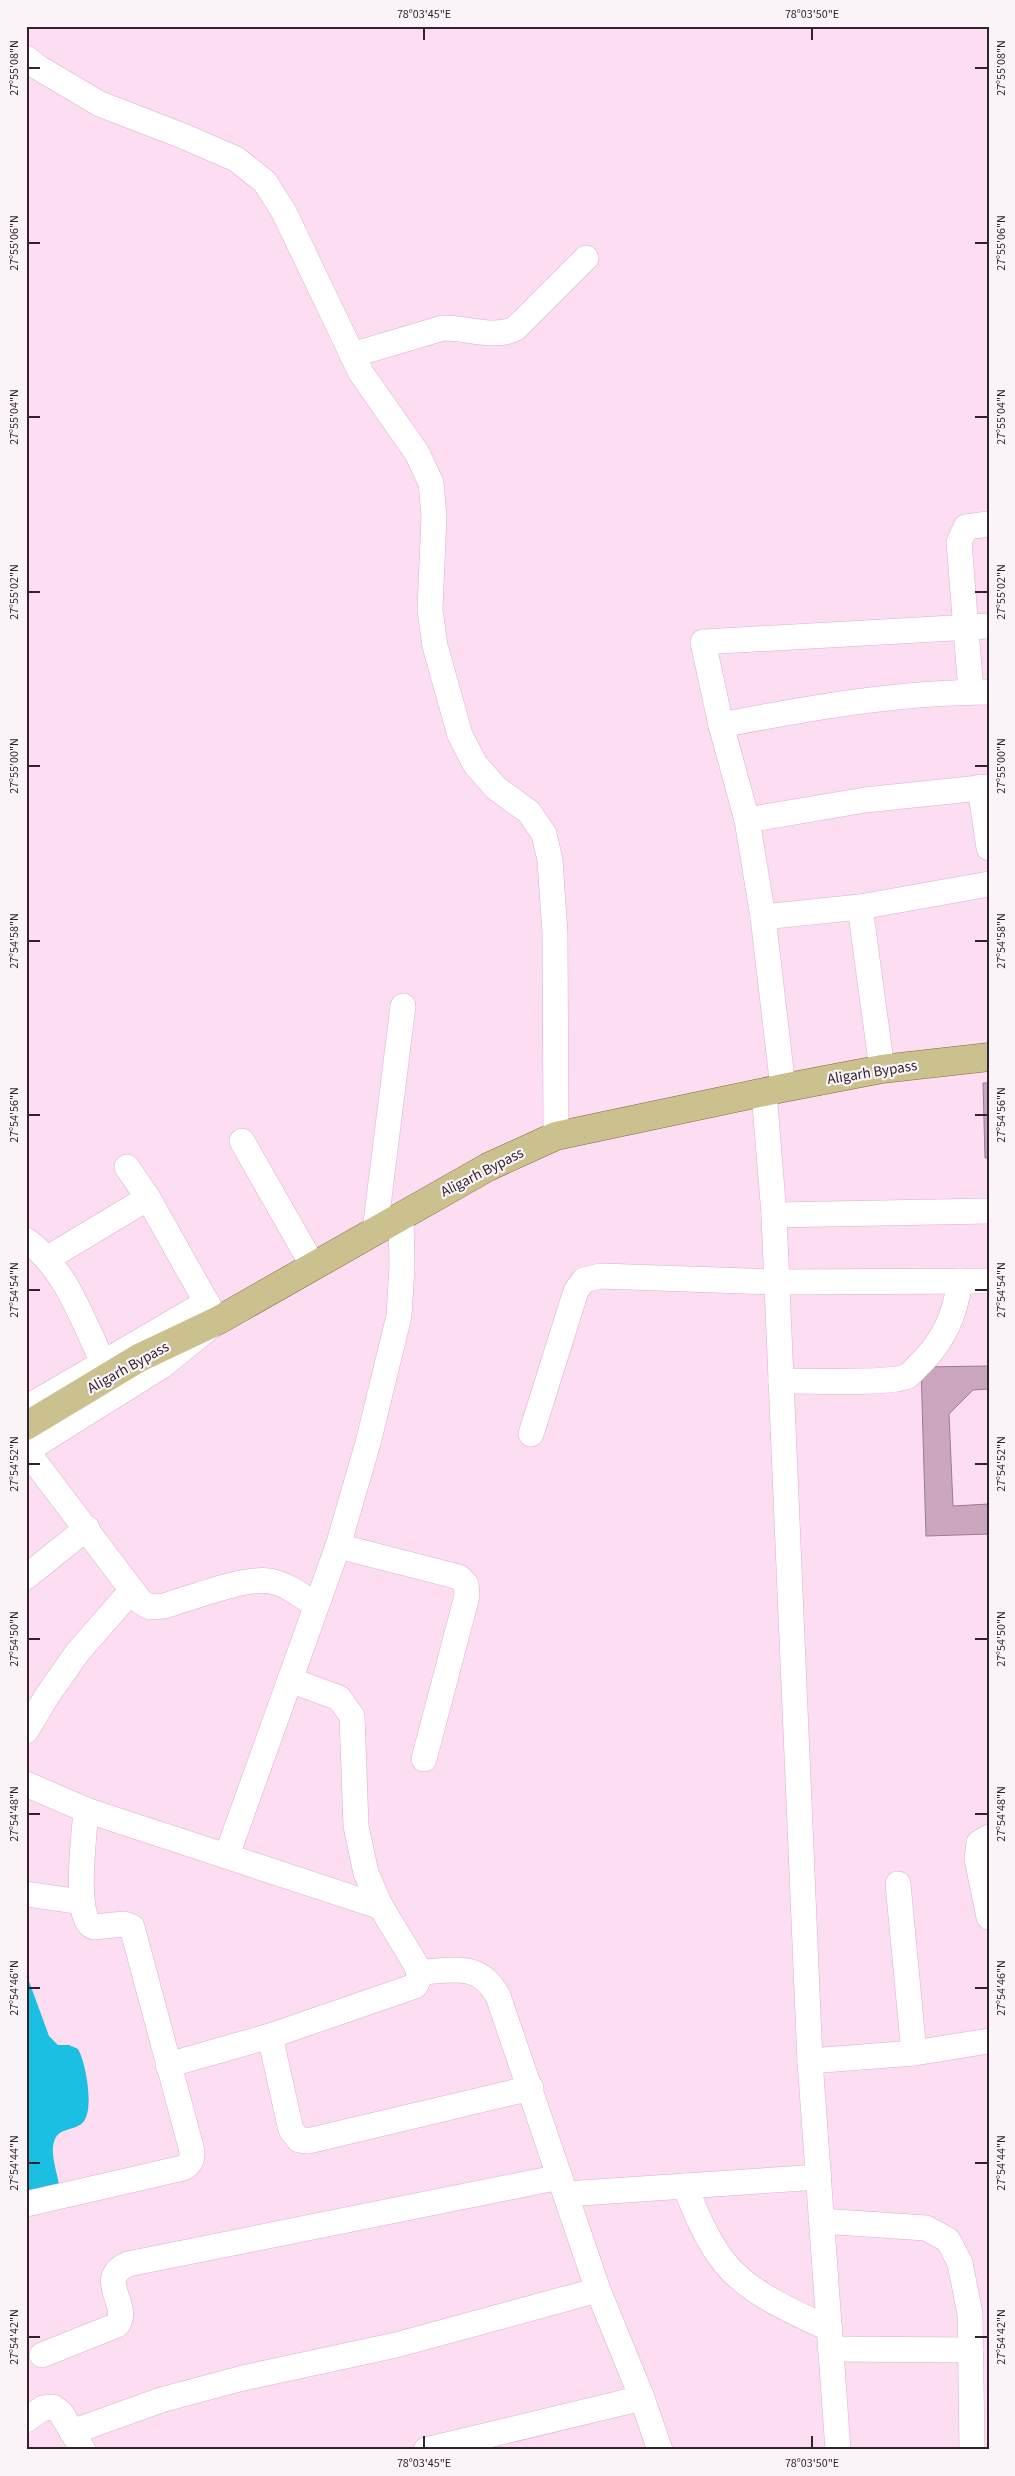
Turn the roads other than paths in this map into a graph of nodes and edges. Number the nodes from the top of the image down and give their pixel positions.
1 (26, 58) edge
2 (586, 258) dead end
3 (352, 355) junction
4 (989, 524) edge
5 (977, 627) edge
6 (980, 692) edge
7 (721, 725) junction
8 (984, 787) edge
9 (748, 820) junction
10 (988, 837) edge
11 (989, 884) edge
12 (860, 907) junction
13 (762, 917) junction
14 (402, 1006) dead end
15 (989, 1057) edge
16 (882, 1069) junction
17 (774, 1090) junction
18 (556, 1136) junction
19 (242, 1141) dead end
20 (127, 1167) dead end
21 (148, 1198) junction
22 (989, 1211) edge
23 (774, 1214) junction
24 (401, 1215) junction
25 (375, 1230) junction
26 (26, 1240) edge
27 (48, 1258) junction
28 (313, 1266) junction
29 (960, 1281) junction
30 (989, 1281) edge
31 (775, 1282) junction
32 (212, 1312) junction
33 (103, 1362) junction
34 (781, 1381) junction
35 (26, 1408) edge
36 (26, 1426) edge
37 (532, 1434) dead end
38 (26, 1450) edge
39 (87, 1528) junction
40 (338, 1546) junction
41 (26, 1577) edge
42 (132, 1590) junction
43 (315, 1605) junction
44 (290, 1680) junction
45 (26, 1731) edge
46 (424, 1759) dead end
47 (26, 1784) edge
48 (86, 1810) junction
49 (989, 1837) edge
50 (227, 1855) junction
51 (898, 1884) dead end
52 (26, 1894) edge
53 (82, 1902) junction
54 (381, 1907) junction
55 (989, 1917) edge
56 (420, 1972) junction
57 (270, 2036) junction
58 (989, 2040) edge
59 (914, 2053) junction
60 (810, 2061) junction
61 (168, 2065) junction
62 (531, 2088) junction
63 (820, 2177) junction
64 (563, 2186) junction
65 (685, 2186) junction
66 (26, 2204) edge
67 (821, 2221) junction
68 (598, 2290) junction
69 (979, 2313) edge
70 (830, 2339) junction
71 (971, 2350) junction
72 (42, 2355) dead end
73 (980, 2378) edge
74 (642, 2398) junction
75 (26, 2420) edge
76 (77, 2441) edge
77 (426, 2450) edge
78 (660, 2450) edge
79 (838, 2450) edge
80 (972, 2450) edge

1 - 3 street
2 - 3 street
3 - 18 street
4 - 5 street
5 - 6 street
5 - 7 street
6 - 7 street
7 - 9 street
8 - 9 street
8 - 10 street
9 - 13 street
11 - 12 street
12 - 13 street
12 - 16 street
13 - 17 street
14 - 25 street
15 - 16 main road, Aligarh Bypass
16 - 17 main road, Aligarh Bypass
17 - 18 main road, Aligarh Bypass
17 - 23 street
18 - 24 main road, Aligarh Bypass
19 - 28 street
20 - 21 street
21 - 27 street
21 - 32 street
22 - 23 street
23 - 31 street
24 - 25 main road, Aligarh Bypass
24 - 40 street
25 - 28 main road, Aligarh Bypass
26 - 27 street
27 - 33 street
28 - 32 main road, Aligarh Bypass
29 - 30 street
29 - 31 street
29 - 34 street
31 - 34 street
31 - 37 street
32 - 33 street
32 - 36 main road, Aligarh Bypass
32 - 38 street
33 - 35 street
34 - 60 street
38 - 39 street
39 - 41 street
39 - 42 street
40 - 43 street
40 - 46 street
42 - 43 street
42 - 45 street
43 - 44 street
44 - 50 street
44 - 54 street
47 - 48 street
48 - 50 street
48 - 53 street
49 - 55 street
50 - 54 street
51 - 59 street
52 - 53 street
53 - 61 street
54 - 56 street
56 - 57 street
56 - 62 street
57 - 61 street
57 - 62 street
58 - 59 street
59 - 60 street
60 - 63 street
61 - 66 street
62 - 64 street
63 - 65 street
63 - 67 street
64 - 65 street
64 - 68 street
64 - 72 street
65 - 70 street
67 - 69 street
67 - 70 street
68 - 74 street
68 - 76 street
69 - 71 street
70 - 71 street
70 - 79 street
71 - 73 street
73 - 80 street
74 - 77 street
74 - 78 street
75 - 76 street

